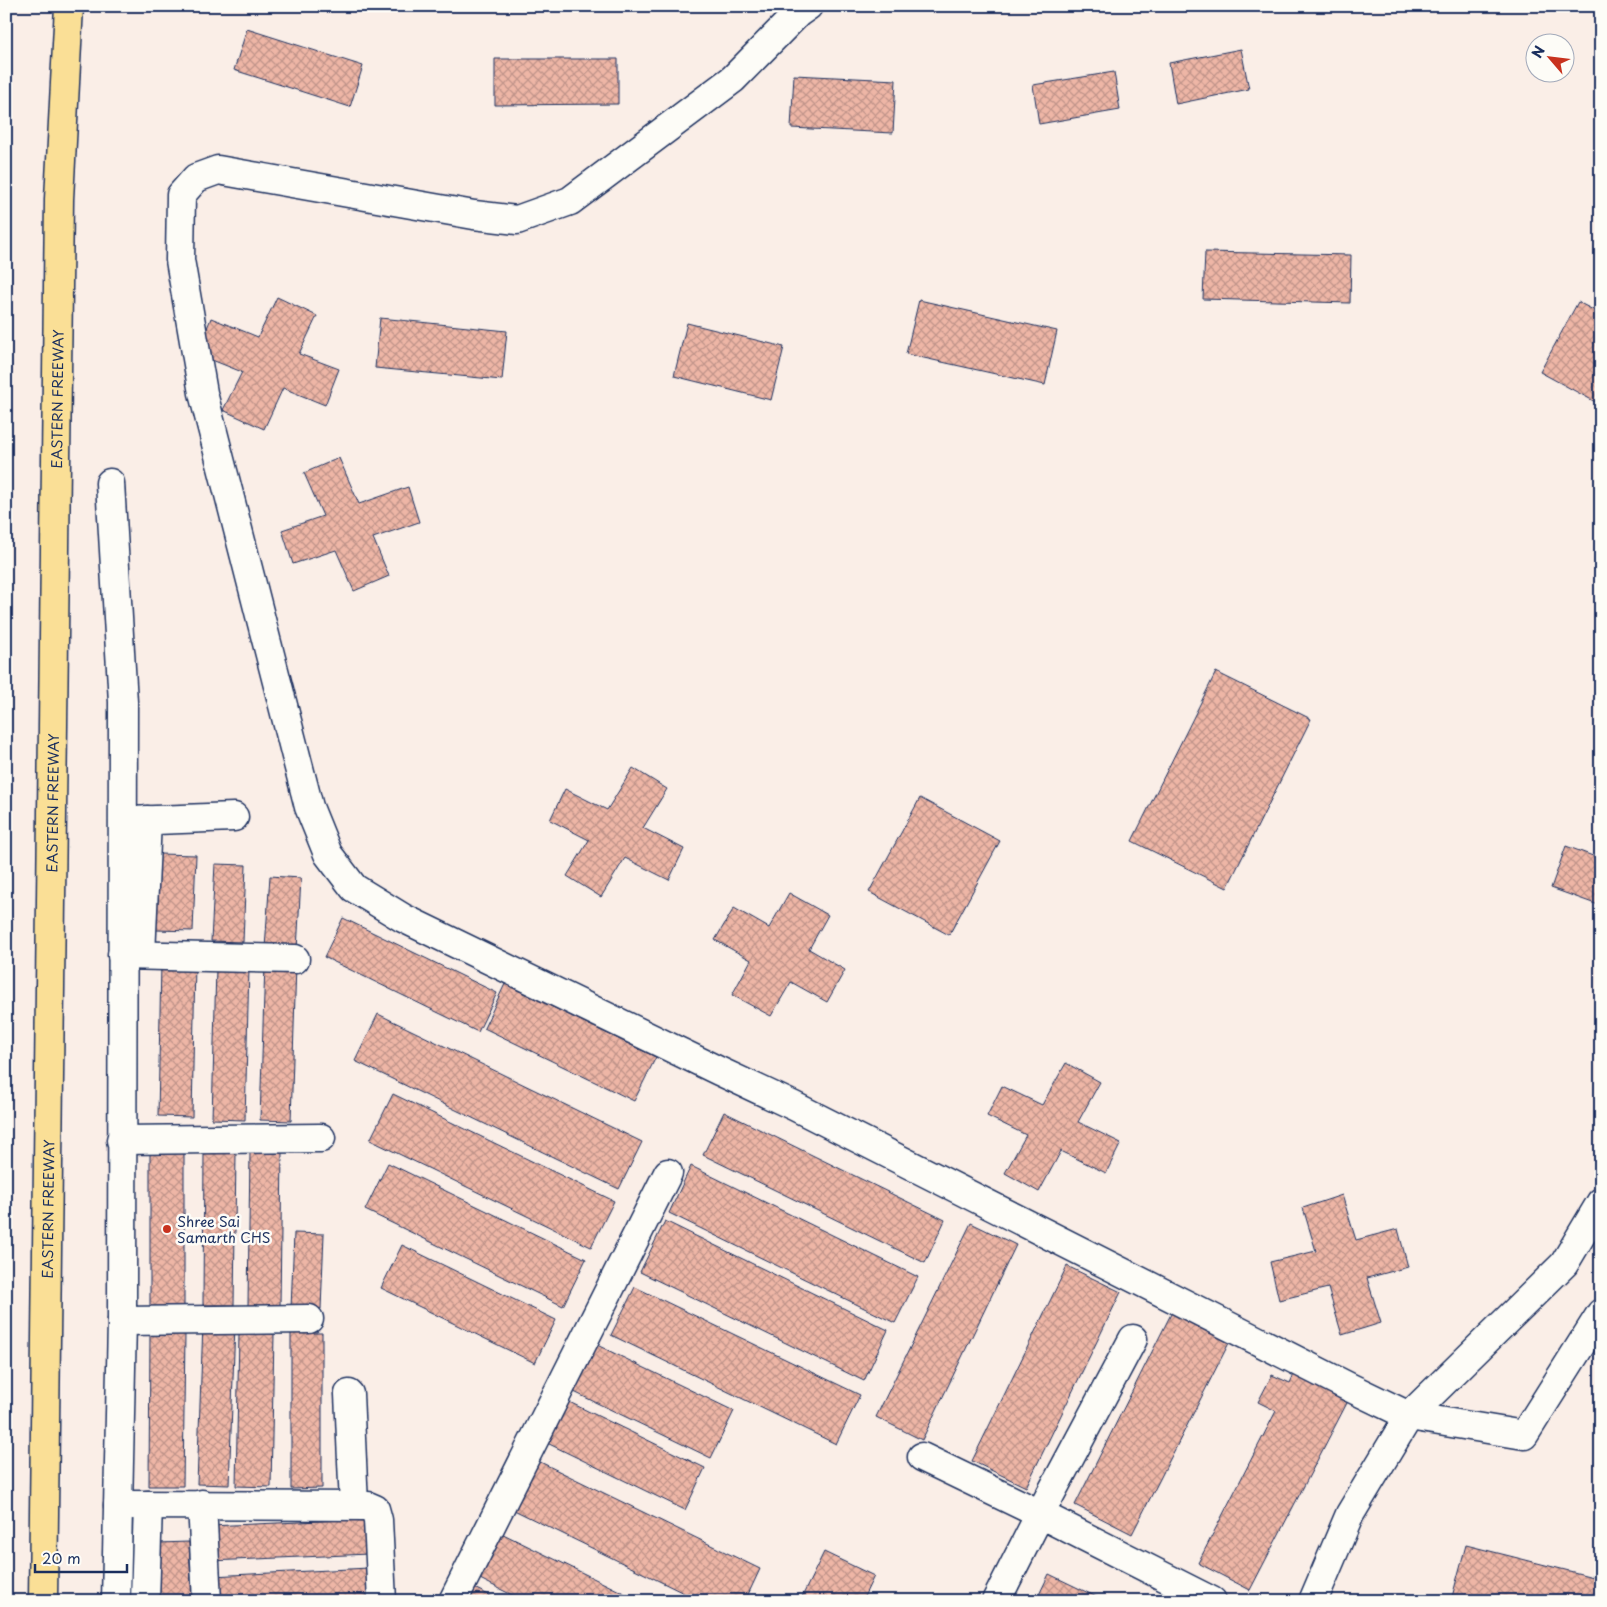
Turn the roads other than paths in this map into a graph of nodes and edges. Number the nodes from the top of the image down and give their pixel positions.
1 (69, 6) edge
2 (808, 6) edge
3 (110, 483) dead end
4 (234, 817) dead end
5 (135, 821) junction
6 (131, 955) junction
7 (295, 959) dead end
8 (321, 1138) dead end
9 (121, 1140) junction
10 (668, 1173) dead end
11 (1601, 1202) edge
12 (1601, 1313) edge
13 (310, 1319) dead end
14 (122, 1321) junction
15 (1133, 1339) dead end
16 (349, 1394) dead end
17 (1409, 1416) junction
18 (922, 1457) dead end
19 (202, 1504) junction
20 (118, 1505) junction
21 (148, 1505) junction
22 (354, 1505) junction
23 (1040, 1514) junction
24 (43, 1601) edge
25 (116, 1601) edge
26 (145, 1601) edge
27 (207, 1601) edge
28 (382, 1601) edge
29 (453, 1601) edge
30 (996, 1601) edge
31 (1212, 1601) edge
32 (1313, 1601) edge

1 - 24 highway, EASTERN FREEWAY
2 - 17 street
3 - 5 street
4 - 5 street
5 - 6 street
6 - 7 street
6 - 9 street
8 - 9 street
9 - 14 street
10 - 29 street
11 - 17 street
12 - 17 street
13 - 14 street
14 - 20 street
15 - 23 street
16 - 22 street
17 - 32 street
18 - 23 street
19 - 21 street
19 - 22 street
19 - 27 street
20 - 21 street
20 - 25 street
21 - 26 street
22 - 28 street
23 - 30 street
23 - 31 street

